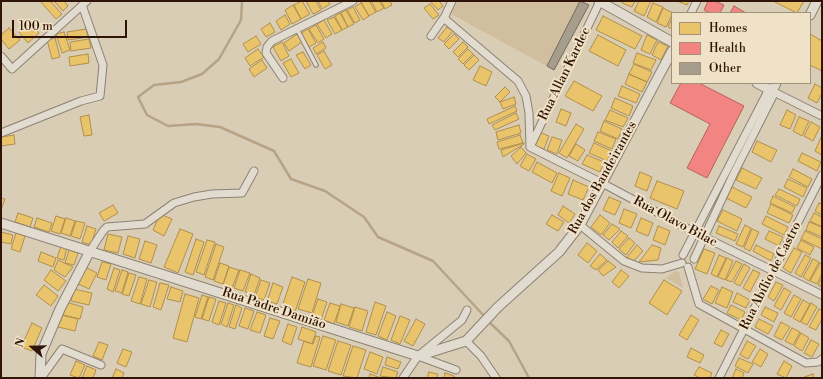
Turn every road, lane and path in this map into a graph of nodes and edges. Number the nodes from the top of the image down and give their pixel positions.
1 (353, 1) edge
2 (452, 1) edge
3 (600, 1) edge
4 (697, 1) edge
5 (817, 1) edge
6 (84, 3) edge
7 (692, 12) edge
8 (811, 13) edge
9 (445, 16) junction
10 (297, 29) junction
11 (431, 36) dead end
12 (671, 41) edge
13 (671, 53) edge
14 (1, 56) edge
15 (316, 65) dead end
16 (283, 78) dead end
17 (760, 84) edge
18 (773, 89) edge
19 (822, 116) edge
20 (747, 131) junction
21 (1, 133) edge
22 (754, 134) junction
23 (530, 147) junction
24 (254, 171) dead end
25 (731, 171) junction
26 (822, 176) edge
27 (602, 183) junction
28 (1, 223) edge
29 (580, 225) junction
30 (694, 232) junction
31 (703, 237) junction
32 (90, 252) junction
33 (694, 259) junction
34 (685, 261) junction
35 (773, 271) junction
36 (822, 295) edge
37 (467, 310) dead end
38 (745, 328) junction
39 (466, 340) junction
40 (418, 356) junction
41 (822, 359) edge
42 (101, 365) dead end
43 (456, 370) dead end
44 (40, 378) edge
45 (403, 378) edge
46 (496, 378) edge
47 (719, 378) edge

1 - 10 street
2 - 9 street
3 - 12 street
3 - 23 street, Rua Allan Kardec
4 - 7 street
5 - 8 street
6 - 14 street
6 - 21 street
9 - 11 street
9 - 23 street
10 - 15 lane
10 - 16 street
13 - 27 street, Rua dos Bandeirantes
17 - 18 street
18 - 19 street
18 - 20 street
18 - 22 street
20 - 22 street
20 - 25 street
22 - 25 street
23 - 27 street, Rua Olavo Bilac
24 - 32 street
25 - 30 street
25 - 31 street
26 - 35 street, Rua Abílio de Castro
27 - 29 street, Rua dos Bandeirantes
27 - 30 street, Rua Olavo Bilac
28 - 32 street, Rua Padre Damião
29 - 34 street
29 - 39 street, Rua dos Bandeirantes
30 - 31 street, Rua Olavo Bilac
30 - 34 street
31 - 33 street
31 - 35 street, Rua Olavo Bilac
32 - 40 street, Rua Padre Damião
32 - 44 street
33 - 34 street
33 - 34 street
34 - 38 street
35 - 36 street, Rua Olavo Bilac
35 - 38 street, Rua Abílio de Castro
37 - 40 street
38 - 41 street
38 - 47 street, Rua Abílio de Castro
39 - 40 street
39 - 46 street
40 - 43 street, Rua Padre Damião
40 - 45 street
42 - 44 street

